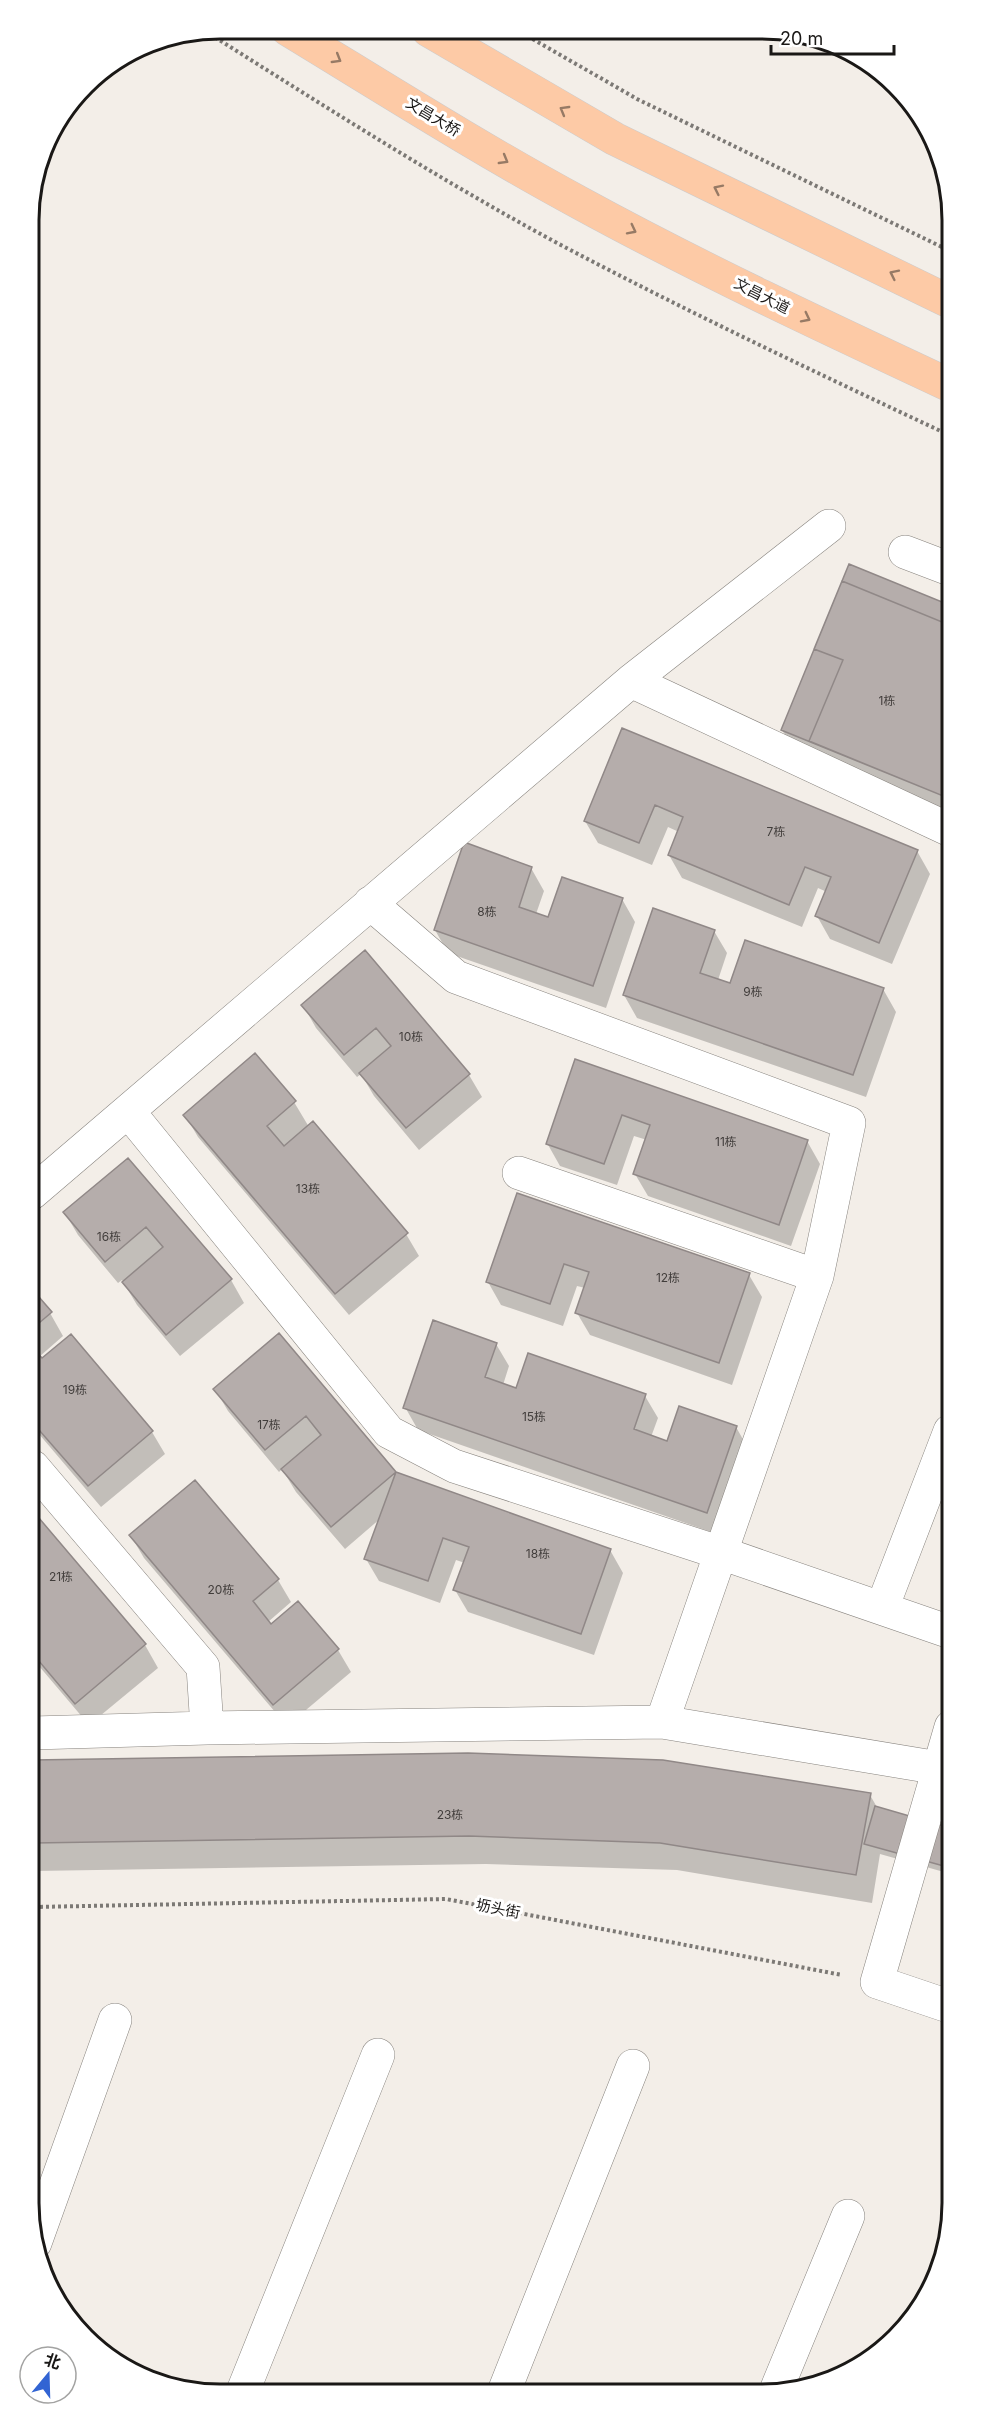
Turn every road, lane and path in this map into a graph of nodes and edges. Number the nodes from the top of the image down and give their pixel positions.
1 (216, 39) edge
2 (304, 39) edge
3 (443, 39) edge
4 (533, 39) edge
5 (580, 203) joint
6 (942, 247) edge
7 (942, 298) edge
8 (942, 382) edge
9 (942, 432) edge
10 (829, 526) dead end
11 (905, 552) dead end
12 (942, 566) edge
13 (631, 681) junction
14 (942, 826) edge
15 (370, 903) junction
16 (128, 1111) junction
17 (519, 1173) dead end
18 (39, 1187) edge
19 (817, 1276) junction
20 (942, 1452) edge
21 (39, 1474) edge
22 (721, 1553) junction
23 (882, 1608) junction
24 (942, 1629) edge
25 (662, 1722) junction
26 (207, 1728) junction
27 (39, 1733) edge
28 (942, 1758) edge
29 (939, 1768) junction
30 (39, 1907) edge
31 (877, 1982) junction
32 (942, 2004) edge
33 (115, 2020) dead end
34 (378, 2055) dead end
35 (633, 2066) dead end
36 (848, 2216) dead end
37 (41, 2226) edge
38 (779, 2382) edge
39 (246, 2384) edge
40 (507, 2384) edge

1 - 9 path
2 -> 5 main road, 文昌大桥
7 -> 3 main road
4 - 6 path
5 -> 8 main road, 文昌大道
10 - 13 street
11 - 12 street
13 - 14 street
13 - 15 street
15 - 16 street
15 - 19 street
16 - 18 street
16 - 22 street
17 - 19 street
19 - 22 street
20 - 23 street
21 - 26 street
22 - 23 street
22 - 25 street
23 - 24 street
25 - 26 street
25 - 29 street
26 - 27 street
28 - 29 street
29 - 31 street
30 - 31 path, 坜头街
31 - 32 street
33 - 37 street
34 - 39 street
35 - 40 street
36 - 38 street

